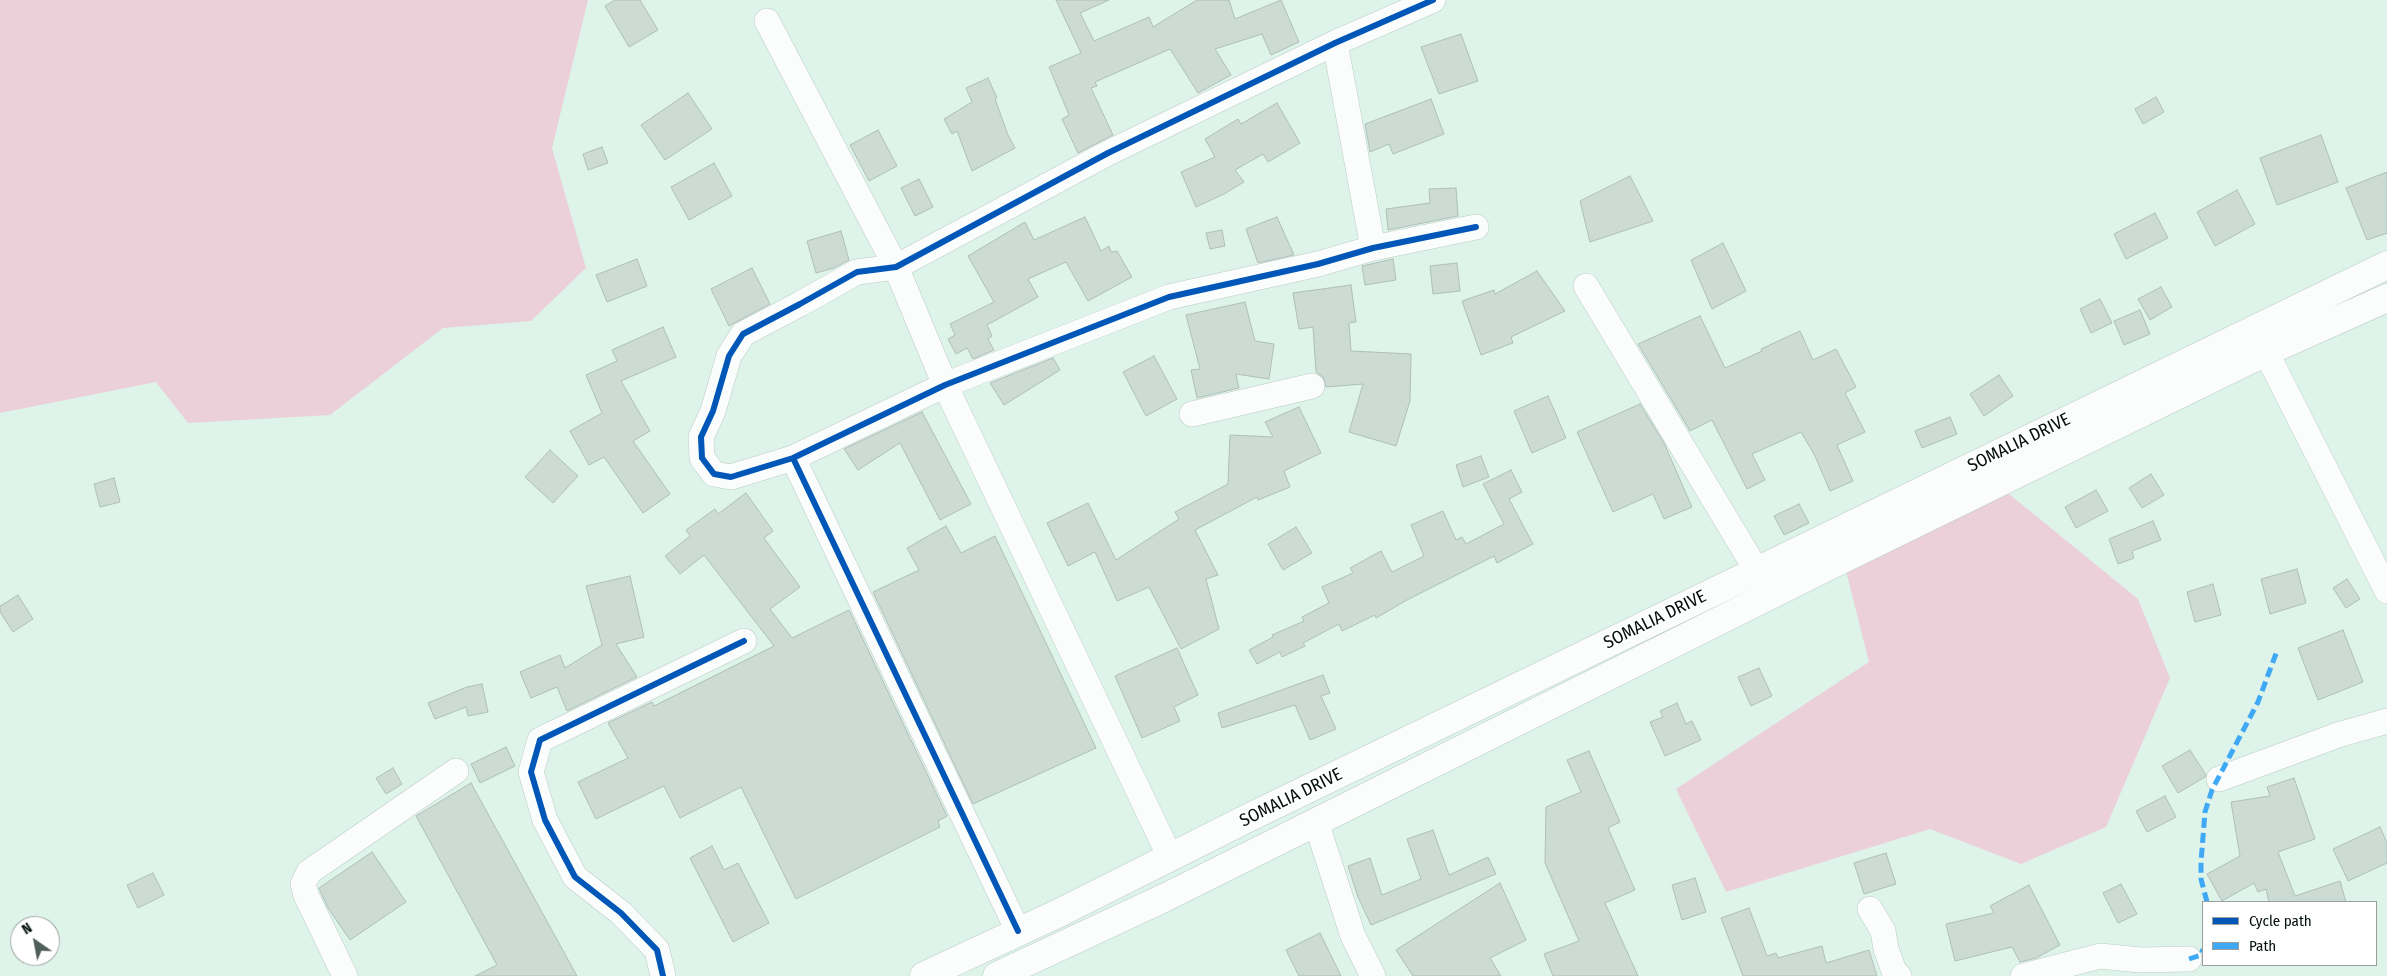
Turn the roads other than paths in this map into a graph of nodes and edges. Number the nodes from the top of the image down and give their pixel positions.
1 (1434, 0) edge
2 (767, 21) dead end
3 (1335, 43) junction
4 (1476, 227) dead end
5 (1373, 248) junction
6 (2387, 266) edge
7 (896, 267) junction
8 (1586, 286) dead end
9 (2387, 298) edge
10 (2266, 352) junction
11 (945, 385) junction
12 (1312, 386) dead end
13 (1192, 414) dead end
14 (793, 458) junction
15 (1756, 571) junction
16 (2387, 591) edge
17 (744, 641) dead end
18 (2387, 721) edge
19 (456, 771) dead end
20 (2218, 779) dead end
21 (1316, 822) junction
22 (1170, 857) junction
23 (1870, 909) dead end
24 (1010, 935) junction
25 (2189, 959) dead end
26 (1012, 973) edge
27 (345, 976) edge
28 (663, 976) edge
29 (924, 976) edge
30 (1373, 976) edge
31 (1899, 976) edge
32 (2023, 976) edge

1 - 3 street
2 - 7 street
3 - 5 street
3 - 7 street
4 - 5 street
5 - 11 street
6 - 15 main road, SOMALIA DRIVE
7 - 11 street
7 - 14 street
8 - 15 street
9 - 10 main road, SOMALIA DRIVE
10 - 16 street
10 - 21 main road, SOMALIA DRIVE
11 - 14 street
11 - 22 street
12 - 13 street
14 - 24 street
15 - 22 main road, SOMALIA DRIVE
17 - 28 street
18 - 20 street
19 - 27 street
21 - 26 main road, SOMALIA DRIVE
21 - 30 street
22 - 24 main road, SOMALIA DRIVE
23 - 31 street
24 - 26 street
24 - 29 main road, SOMALIA DRIVE
25 - 32 street

